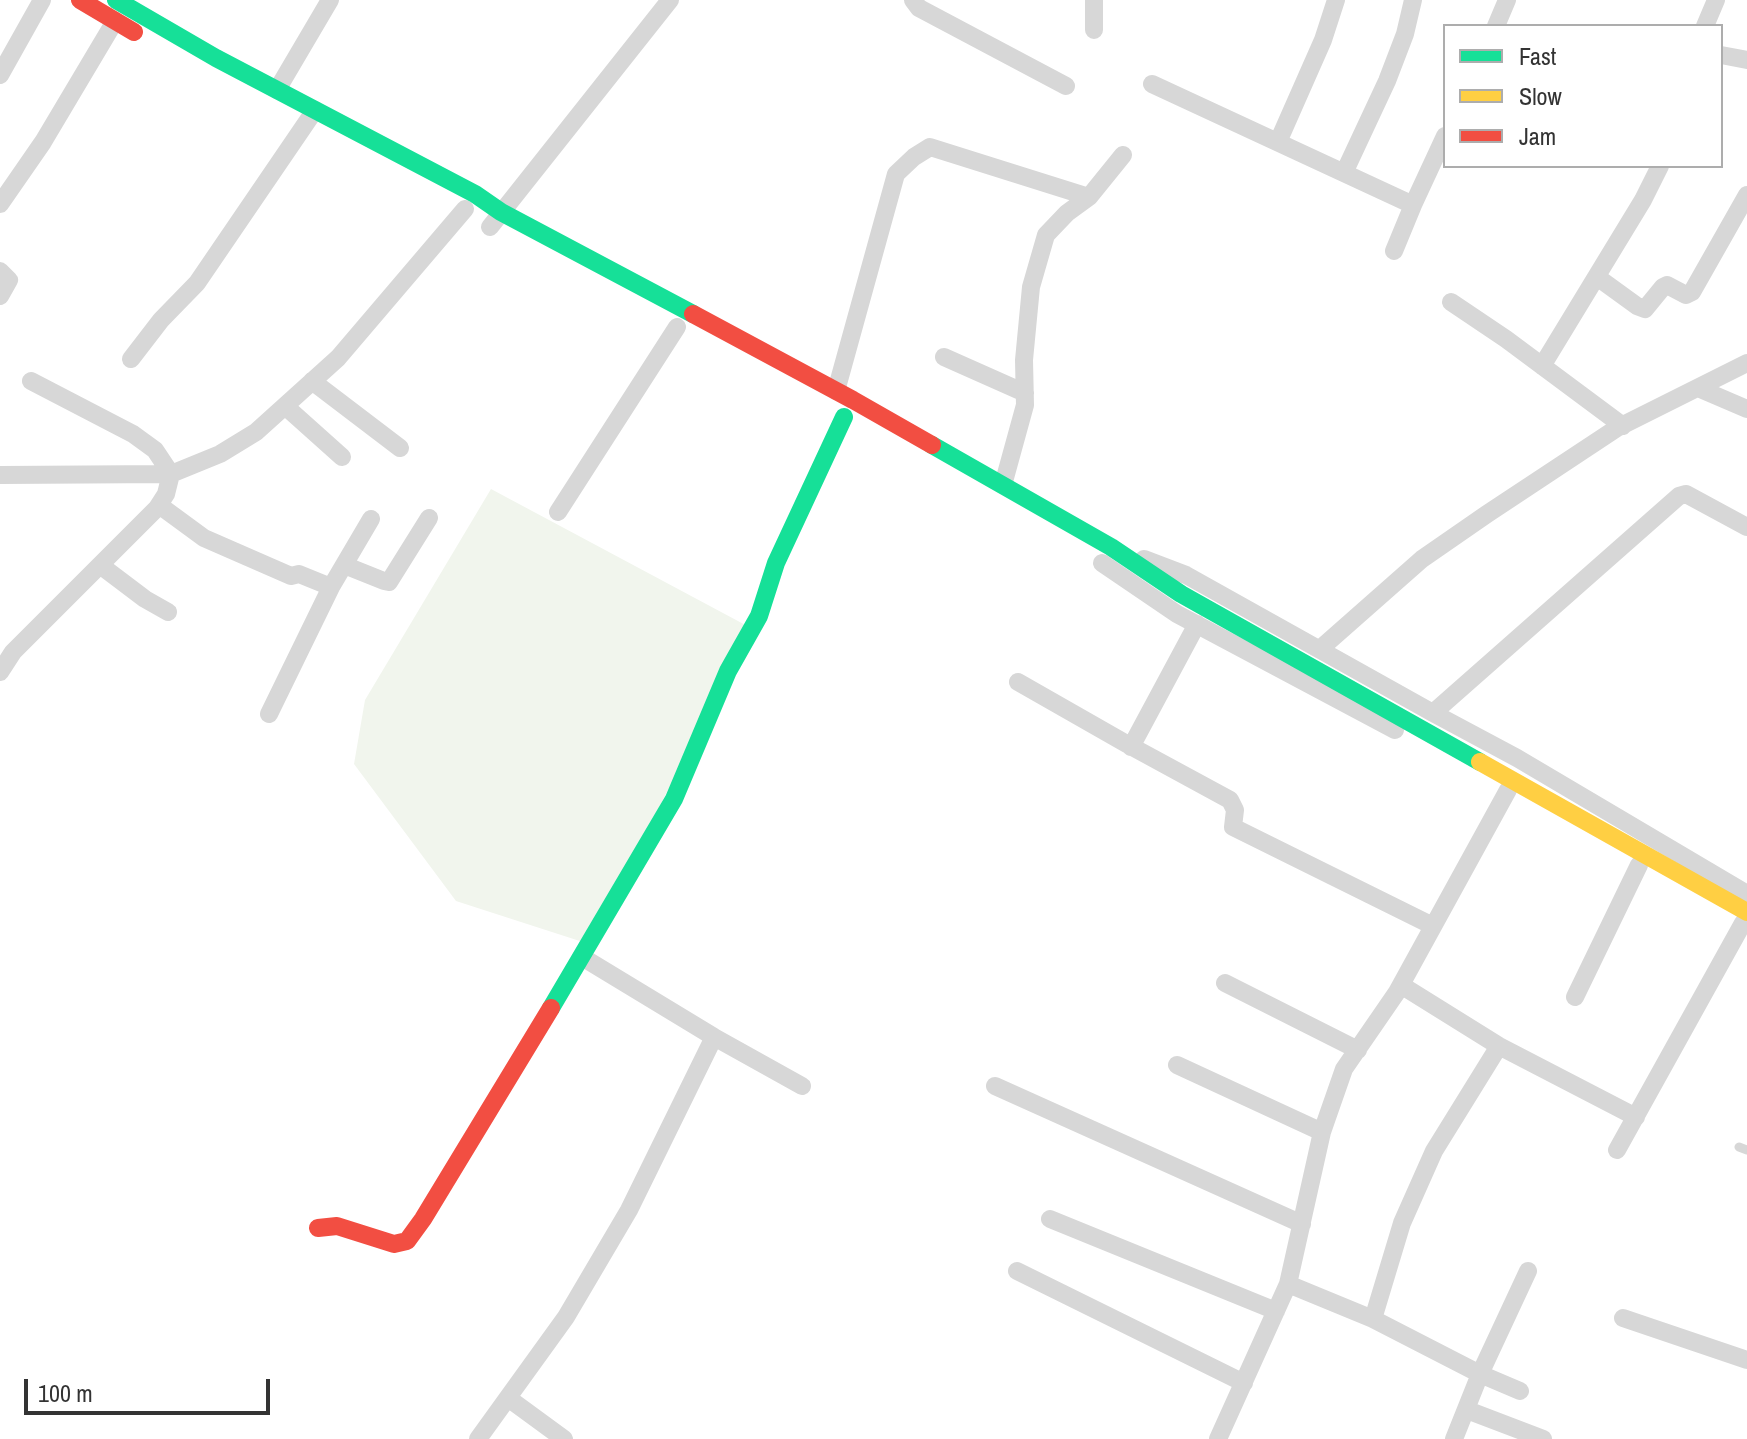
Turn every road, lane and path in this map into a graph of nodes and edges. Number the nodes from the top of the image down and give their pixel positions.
1 (42, 0) edge
2 (80, 0) edge
3 (116, 0) edge
4 (330, 0) edge
5 (670, 0) edge
6 (913, 0) edge
7 (1094, 0) edge
8 (1336, 0) edge
9 (1413, 0) edge
10 (1507, 0) edge
11 (1716, 0) edge
12 (115, 21) junction
13 (1497, 24) edge
14 (1706, 24) edge
15 (1094, 30) dead end
16 (155, 44) dead end
17 (1723, 55) edge
18 (1747, 60) edge
19 (0, 75) edge
20 (1152, 84) dead end
21 (1066, 86) dead end
22 (277, 90) junction
23 (307, 122) junction
24 (1443, 140) edge
25 (1278, 142) junction
26 (1123, 155) dead end
27 (1659, 168) edge
28 (1344, 173) junction
29 (1747, 195) edge
30 (1089, 197) junction
31 (0, 204) edge
32 (1413, 205) junction
33 (459, 206) joint
34 (498, 224) junction
35 (1394, 251) dead end
36 (0, 271) edge
37 (1597, 277) junction
38 (0, 296) edge
39 (1451, 302) dead end
40 (677, 327) dead end
41 (944, 357) dead end
42 (131, 359) dead end
43 (1747, 363) edge
44 (1542, 366) junction
45 (31, 381) dead end
46 (312, 381) junction
47 (1698, 388) junction
48 (1025, 393) junction
49 (832, 399) junction
50 (285, 406) junction
51 (1747, 409) edge
52 (1623, 426) junction
53 (400, 448) dead end
54 (342, 457) dead end
55 (171, 474) junction
56 (0, 475) edge
57 (1003, 485) junction
58 (159, 505) junction
59 (558, 512) dead end
60 (429, 518) dead end
61 (371, 519) dead end
62 (1747, 527) edge
63 (1101, 555) junction
64 (100, 565) junction
65 (344, 565) junction
66 (331, 587) junction
67 (168, 612) dead end
68 (1197, 624) junction
69 (1320, 649) junction
70 (0, 672) edge
71 (1018, 682) dead end
72 (1433, 713) junction
73 (269, 714) dead end
74 (1131, 747) junction
75 (1508, 790) junction
76 (1639, 865) junction
77 (1747, 894) edge
78 (1746, 921) edge
79 (1433, 926) junction
80 (582, 957) junction
81 (1225, 983) dead end
82 (1401, 985) junction
83 (1575, 997) dead end
84 (714, 1037) junction
85 (1499, 1046) junction
86 (1358, 1050) junction
87 (1177, 1065) dead end
88 (802, 1086) dead end
89 (995, 1086) dead end
90 (1636, 1117) junction
91 (1322, 1132) junction
92 (1617, 1150) dead end
93 (1050, 1219) dead end
94 (1302, 1224) junction
95 (318, 1228) dead end
96 (1017, 1271) dead end
97 (1528, 1271) dead end
98 (1288, 1284) junction
99 (1276, 1311) junction
100 (1623, 1318) dead end
101 (1373, 1319) junction
102 (1747, 1360) edge
103 (1480, 1374) junction
104 (1244, 1383) junction
105 (1520, 1391) dead end
106 (508, 1398) junction
107 (1467, 1410) junction
108 (478, 1439) edge
109 (564, 1439) edge
110 (1218, 1439) edge
111 (1454, 1439) edge
112 (1543, 1439) edge

1 - 19 street
2 - 12 main road
3 - 22 main road
4 - 22 street
5 - 34 street
6 - 21 street
7 - 15 street
8 - 25 street
9 - 28 street
10 - 13 street
11 - 14 street
12 - 16 main road
12 - 31 street
17 - 18 street
20 - 25 street
22 - 23 main road
23 - 34 main road
23 - 42 street
24 - 32 street
25 - 28 street
26 - 30 street
27 - 37 street
28 - 32 street
29 - 37 street
30 - 48 street
30 - 49 street
32 - 35 street
33 - 34 main road
33 - 46 street
34 - 49 main road
36 - 38 street
37 - 44 street
39 - 44 street
40 - 59 street
41 - 48 street
43 - 47 street
44 - 52 street
45 - 55 street
46 - 50 street
46 - 53 street
47 - 51 street
47 - 52 street
48 - 57 street
49 - 57 main road
49 - 80 main road
50 - 54 street
50 - 55 street
52 - 69 street
55 - 56 street
55 - 58 street
57 - 63 main road
58 - 64 street
58 - 66 street
60 - 65 street
61 - 65 street
62 - 72 street
63 - 68 street
63 - 69 street
63 - 78 main road
64 - 67 street
64 - 70 street
65 - 66 street
66 - 73 street
68 - 74 street
68 - 75 street
69 - 72 street
71 - 74 street
72 - 77 street
74 - 79 street
75 - 76 street
75 - 79 street
76 - 78 street
76 - 83 street
78 - 90 street
79 - 82 street
80 - 84 street
80 - 95 main road
81 - 86 street
82 - 85 street
82 - 86 street
84 - 88 street
84 - 106 street
85 - 90 street
85 - 101 street
86 - 91 street
87 - 91 street
89 - 94 street
90 - 92 street
91 - 94 street
93 - 99 street
94 - 98 street
96 - 104 street
97 - 103 street
98 - 99 street
98 - 101 street
99 - 104 street
100 - 102 street
101 - 103 street
103 - 105 street
103 - 107 street
104 - 110 street
106 - 108 street
106 - 109 street
107 - 111 street
107 - 112 street

